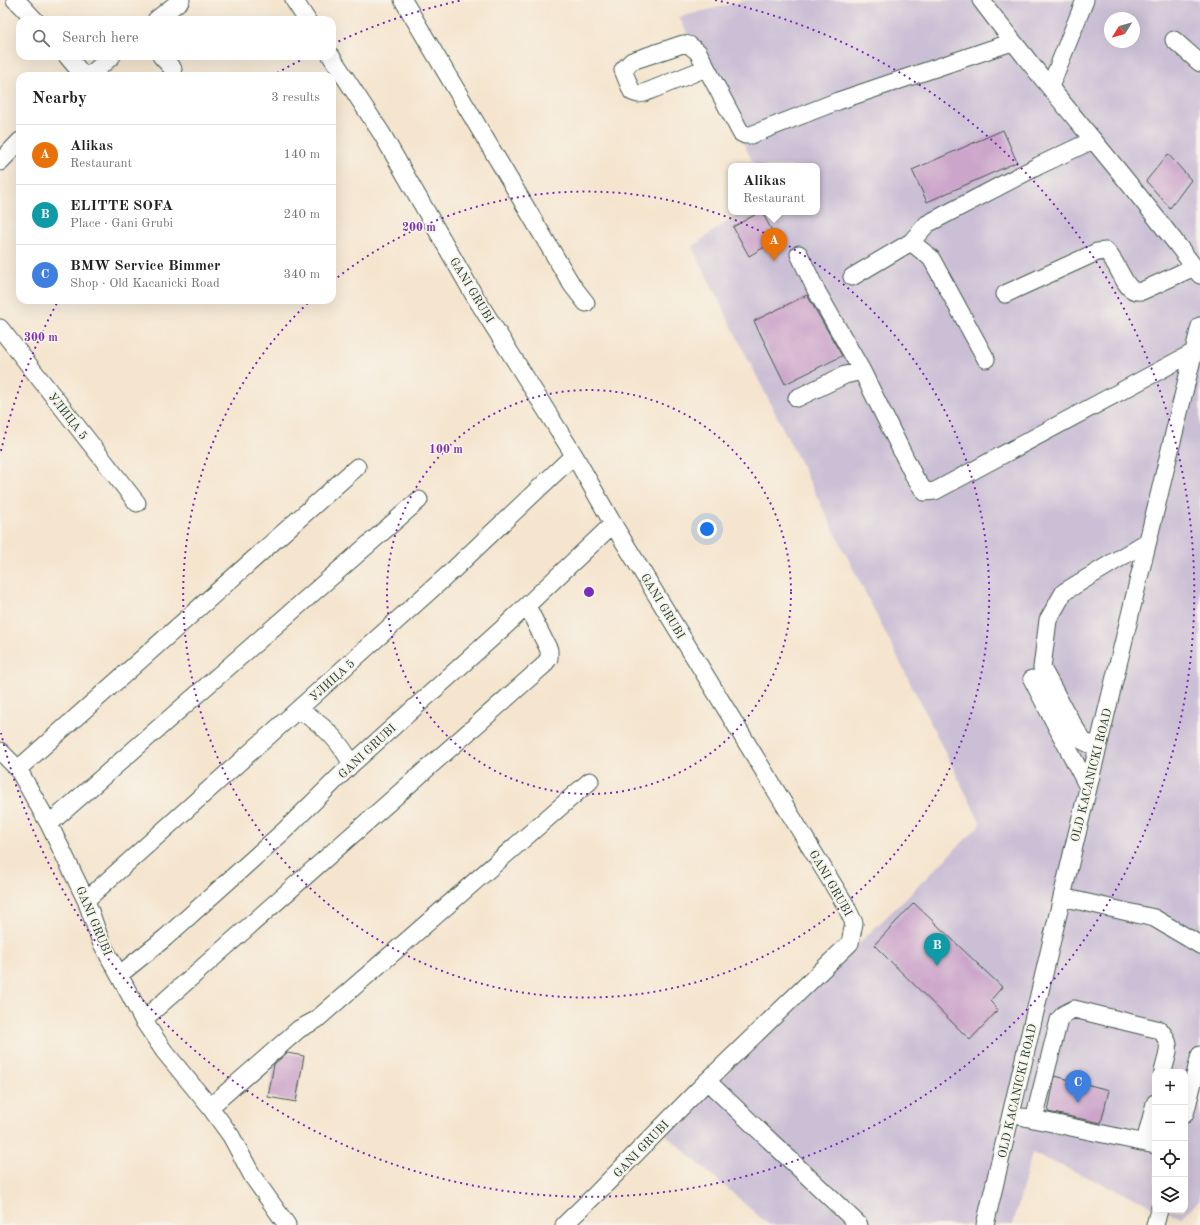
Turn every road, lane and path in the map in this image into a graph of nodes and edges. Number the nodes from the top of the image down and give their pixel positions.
1 (15, 0) edge
2 (181, 0) edge
3 (294, 0) edge
4 (403, 0) edge
5 (981, 0) edge
6 (1085, 0) edge
7 (31, 16) edge
8 (161, 16) edge
9 (304, 16) edge
10 (1174, 40) dead end
11 (1012, 42) junction
12 (70, 60) edge
13 (107, 60) edge
14 (165, 60) edge
15 (334, 60) edge
16 (1200, 62) edge
17 (706, 68) dead end
18 (173, 69) dead end
19 (81, 72) edge
20 (94, 72) edge
21 (1050, 87) junction
22 (1092, 140) junction
23 (16, 145) edge
24 (0, 162) edge
25 (911, 242) junction
26 (799, 254) dead end
27 (1197, 271) edge
28 (852, 277) dead end
29 (1005, 294) dead end
30 (586, 303) dead end
31 (1200, 326) edge
32 (0, 328) edge
33 (1194, 352) junction
34 (986, 359) dead end
35 (862, 371) junction
36 (797, 398) dead end
37 (574, 455) junction
38 (357, 467) dead end
39 (419, 500) dead end
40 (137, 503) dead end
41 (613, 524) junction
42 (1148, 540) junction
43 (527, 606) junction
44 (1032, 679) dead end
45 (298, 710) junction
46 (1098, 748) junction
47 (0, 751) edge
48 (352, 764) junction
49 (18, 769) junction
50 (590, 781) dead end
51 (1088, 787) junction
52 (49, 824) junction
53 (1062, 897) junction
54 (86, 900) junction
55 (1200, 945) edge
56 (119, 976) junction
57 (143, 1020) junction
58 (1200, 1055) edge
59 (1164, 1069) edge
60 (707, 1081) junction
61 (1155, 1105) edge
62 (1187, 1105) edge
63 (210, 1107) junction
64 (1011, 1114) junction
65 (1034, 1119) junction
66 (1150, 1144) edge
67 (1158, 1213) edge
68 (287, 1225) edge
69 (564, 1225) edge
70 (859, 1225) edge
71 (985, 1225) edge
72 (1155, 1225) edge

1 - 7 street
2 - 8 street
3 - 9 street
4 - 30 street
5 - 11 street
6 - 21 street
10 - 16 street
11 - 17 street
11 - 21 street
12 - 19 street
13 - 20 street
14 - 18 street
15 - 37 street, GANI GRUBI
21 - 22 street
22 - 25 street
22 - 27 street
23 - 24 street
25 - 28 street
25 - 34 street
26 - 35 street
27 - 29 street
31 - 33 street, OLD KACANICKI ROAD
32 - 40 street, УЛИЦА 5
33 - 35 street
33 - 42 street, OLD KACANICKI ROAD
35 - 36 street
37 - 41 street, GANI GRUBI
37 - 45 street, УЛИЦА 5
38 - 49 street
39 - 52 street
41 - 43 street, GANI GRUBI
41 - 60 street, GANI GRUBI
42 - 46 street, OLD KACANICKI ROAD
42 - 46 street
43 - 48 street, GANI GRUBI
43 - 57 street
44 - 51 street
45 - 48 street
45 - 54 street, УЛИЦА 5
46 - 51 street, OLD KACANICKI ROAD
47 - 49 street, GANI GRUBI
48 - 56 street, GANI GRUBI
49 - 52 street, GANI GRUBI
50 - 63 street
51 - 53 street, OLD KACANICKI ROAD
52 - 54 street, GANI GRUBI
53 - 55 street
53 - 64 street, OLD KACANICKI ROAD
54 - 56 street, GANI GRUBI
56 - 57 street, GANI GRUBI
57 - 63 street, GANI GRUBI
58 - 62 street
59 - 65 street
60 - 69 street, GANI GRUBI
60 - 70 street
61 - 66 street
63 - 68 street, GANI GRUBI
64 - 65 street
64 - 71 street, OLD KACANICKI ROAD
65 - 66 street
67 - 72 street

